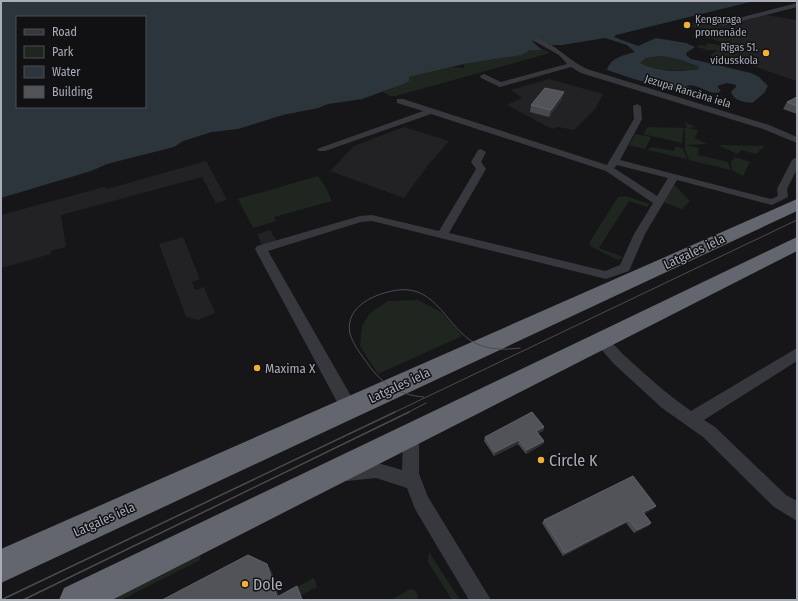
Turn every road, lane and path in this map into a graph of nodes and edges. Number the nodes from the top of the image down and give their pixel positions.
1 (797, 5) edge
2 (785, 8) junction
3 (797, 11) edge
4 (706, 18) dead end
5 (536, 40) dead end
6 (572, 65) junction
7 (484, 76) dead end
8 (400, 101) dead end
9 (637, 106) dead end
10 (429, 112) junction
11 (797, 140) edge
12 (322, 149) dead end
13 (481, 152) dead end
14 (797, 160) edge
15 (612, 165) junction
16 (674, 176) junction
17 (659, 202) junction
18 (789, 204) edge
19 (442, 236) junction
20 (797, 243) edge
21 (621, 277) junction
22 (600, 340) junction
23 (797, 354) edge
24 (349, 408) junction
25 (690, 420) junction
26 (410, 434) junction
27 (326, 475) junction
28 (413, 482) junction
29 (797, 512) edge
30 (1, 566) edge
31 (76, 600) edge
32 (481, 600) edge

1 - 2 street
2 - 3 street
2 - 4 street
5 - 6 street, Jezupa Rancāna iela
6 - 7 street
6 - 11 street, Jezupa Rancāna iela
8 - 10 street
9 - 15 street
10 - 12 street
10 - 15 street
13 - 19 street
14 - 18 street
15 - 16 street
15 - 17 street
16 - 17 street
16 - 18 street
17 - 21 street
18 - 21 highway, Latgales iela
19 - 21 street
19 - 24 street
20 - 22 highway
21 - 24 highway, Latgales iela
22 - 25 street
22 - 26 highway
23 - 25 street
24 - 30 highway, Latgales iela
25 - 29 street
26 - 27 highway
26 - 28 street
27 - 28 street
27 - 31 highway
28 - 32 street

